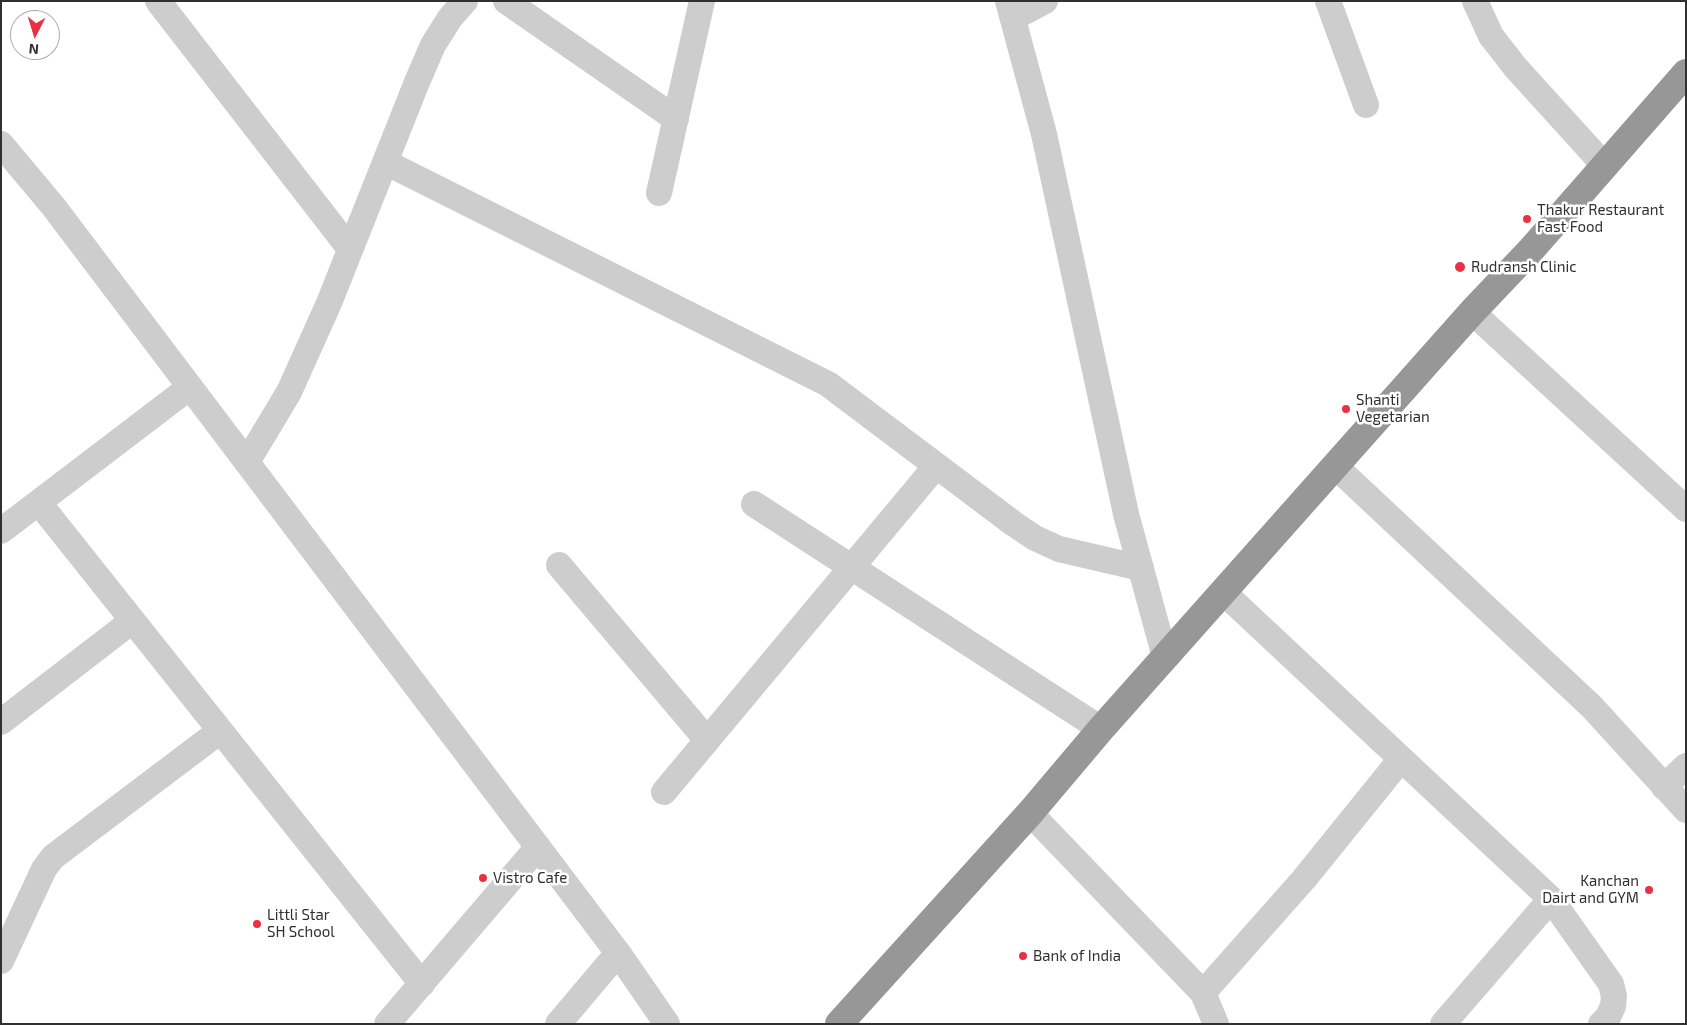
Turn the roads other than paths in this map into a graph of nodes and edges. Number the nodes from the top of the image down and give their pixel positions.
1 (158, 1) edge
2 (465, 1) edge
3 (506, 1) edge
4 (702, 1) edge
5 (1045, 1) edge
6 (1328, 1) edge
7 (1475, 1) edge
8 (1010, 10) edge
9 (1686, 73) edge
10 (1366, 104) dead end
11 (676, 119) junction
12 (1, 144) edge
13 (385, 162) junction
14 (1604, 166) junction
15 (659, 193) dead end
16 (350, 249) junction
17 (1472, 312) junction
18 (190, 387) junction
19 (247, 462) junction
20 (936, 466) junction
21 (1335, 466) junction
22 (39, 503) junction
23 (754, 504) dead end
24 (1686, 509) edge
25 (1, 532) edge
26 (559, 565) dead end
27 (852, 568) junction
28 (1141, 568) junction
29 (1223, 592) junction
30 (132, 620) junction
31 (1165, 657) junction
32 (1, 722) edge
33 (1101, 729) junction
34 (220, 731) junction
35 (707, 740) junction
36 (1401, 759) junction
37 (1686, 766) edge
38 (1664, 787) junction
39 (664, 792) dead end
40 (1686, 810) edge
41 (1030, 813) junction
42 (538, 847) junction
43 (1551, 899) junction
44 (618, 953) junction
45 (1, 961) edge
46 (422, 984) junction
47 (1202, 993) junction
48 (387, 1024) edge
49 (558, 1024) edge
50 (667, 1024) edge
51 (839, 1024) edge
52 (1216, 1024) edge
53 (1443, 1024) edge
54 (1601, 1024) edge

1 - 16 street
2 - 13 street
3 - 11 street
4 - 11 street
5 - 8 street
6 - 10 street
7 - 14 street
8 - 28 street
9 - 14 highway
11 - 15 street
12 - 18 street
13 - 16 street
13 - 20 street
14 - 17 highway
16 - 19 street
17 - 21 highway
17 - 24 street
18 - 19 street
18 - 22 street
19 - 42 street
20 - 27 street
20 - 28 street
21 - 29 highway
21 - 38 street
22 - 25 street
22 - 30 street
23 - 27 street
26 - 35 street
27 - 33 street
27 - 35 street
28 - 31 street
29 - 31 highway
29 - 36 street
30 - 32 street
30 - 34 street
31 - 33 highway
33 - 41 highway
34 - 45 street
34 - 46 street
35 - 39 street
36 - 43 street
36 - 47 street
37 - 38 street
38 - 40 street
41 - 47 street
41 - 51 highway
42 - 44 street
42 - 46 street
43 - 53 street
43 - 54 street
44 - 49 street
44 - 50 street
46 - 48 street
47 - 52 street

